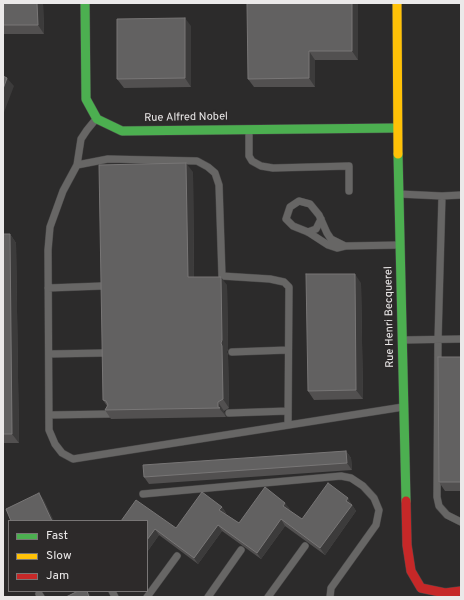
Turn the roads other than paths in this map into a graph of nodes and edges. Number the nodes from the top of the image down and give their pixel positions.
1 (85, 3) edge
2 (397, 3) edge
3 (97, 119) junction
4 (397, 128) junction
5 (249, 130) junction
6 (77, 165) junction
7 (349, 191) dead end
8 (399, 194) junction
9 (461, 195) edge
10 (442, 196) junction
11 (321, 219) junction
12 (308, 232) junction
13 (400, 245) junction
14 (345, 246) junction
15 (102, 286) edge
16 (48, 288) junction
17 (461, 339) edge
18 (402, 340) junction
19 (438, 340) junction
20 (288, 350) junction
21 (232, 352) dead end
22 (103, 353) edge
23 (49, 354) junction
24 (404, 407) junction
25 (288, 411) junction
26 (229, 413) dead end
27 (109, 414) edge
28 (49, 415) junction
29 (288, 425) junction
30 (143, 494) dead end
31 (461, 522) edge
32 (305, 546) edge
33 (241, 550) edge
34 (177, 556) edge
35 (461, 591) edge
36 (146, 597) edge
37 (208, 597) edge
38 (268, 597) edge
39 (330, 597) edge

1 - 3 street
2 - 4 street, Rue Henri Becquerel
3 - 5 street, Rue Alfred Nobel
3 - 6 lane
4 - 5 street, Rue Alfred Nobel
4 - 8 street, Rue Henri Becquerel
5 - 7 lane
6 - 16 lane
6 - 20 lane
8 - 10 lane
8 - 13 street, Rue Henri Becquerel
9 - 10 lane
10 - 19 lane
11 - 12 lane
11 - 12 lane
11 - 14 lane
12 - 14 lane
13 - 14 lane
13 - 18 street, Rue Henri Becquerel
15 - 16 lane
16 - 23 lane
17 - 19 lane
18 - 19 lane
18 - 24 street, Rue Henri Becquerel
19 - 31 lane
20 - 21 lane
20 - 25 lane
22 - 23 lane
23 - 28 lane
24 - 29 lane
24 - 35 street, Rue Henri Becquerel
25 - 26 lane
25 - 29 lane
27 - 28 lane
28 - 29 lane
30 - 39 lane
32 - 38 lane
33 - 37 lane
34 - 36 lane

